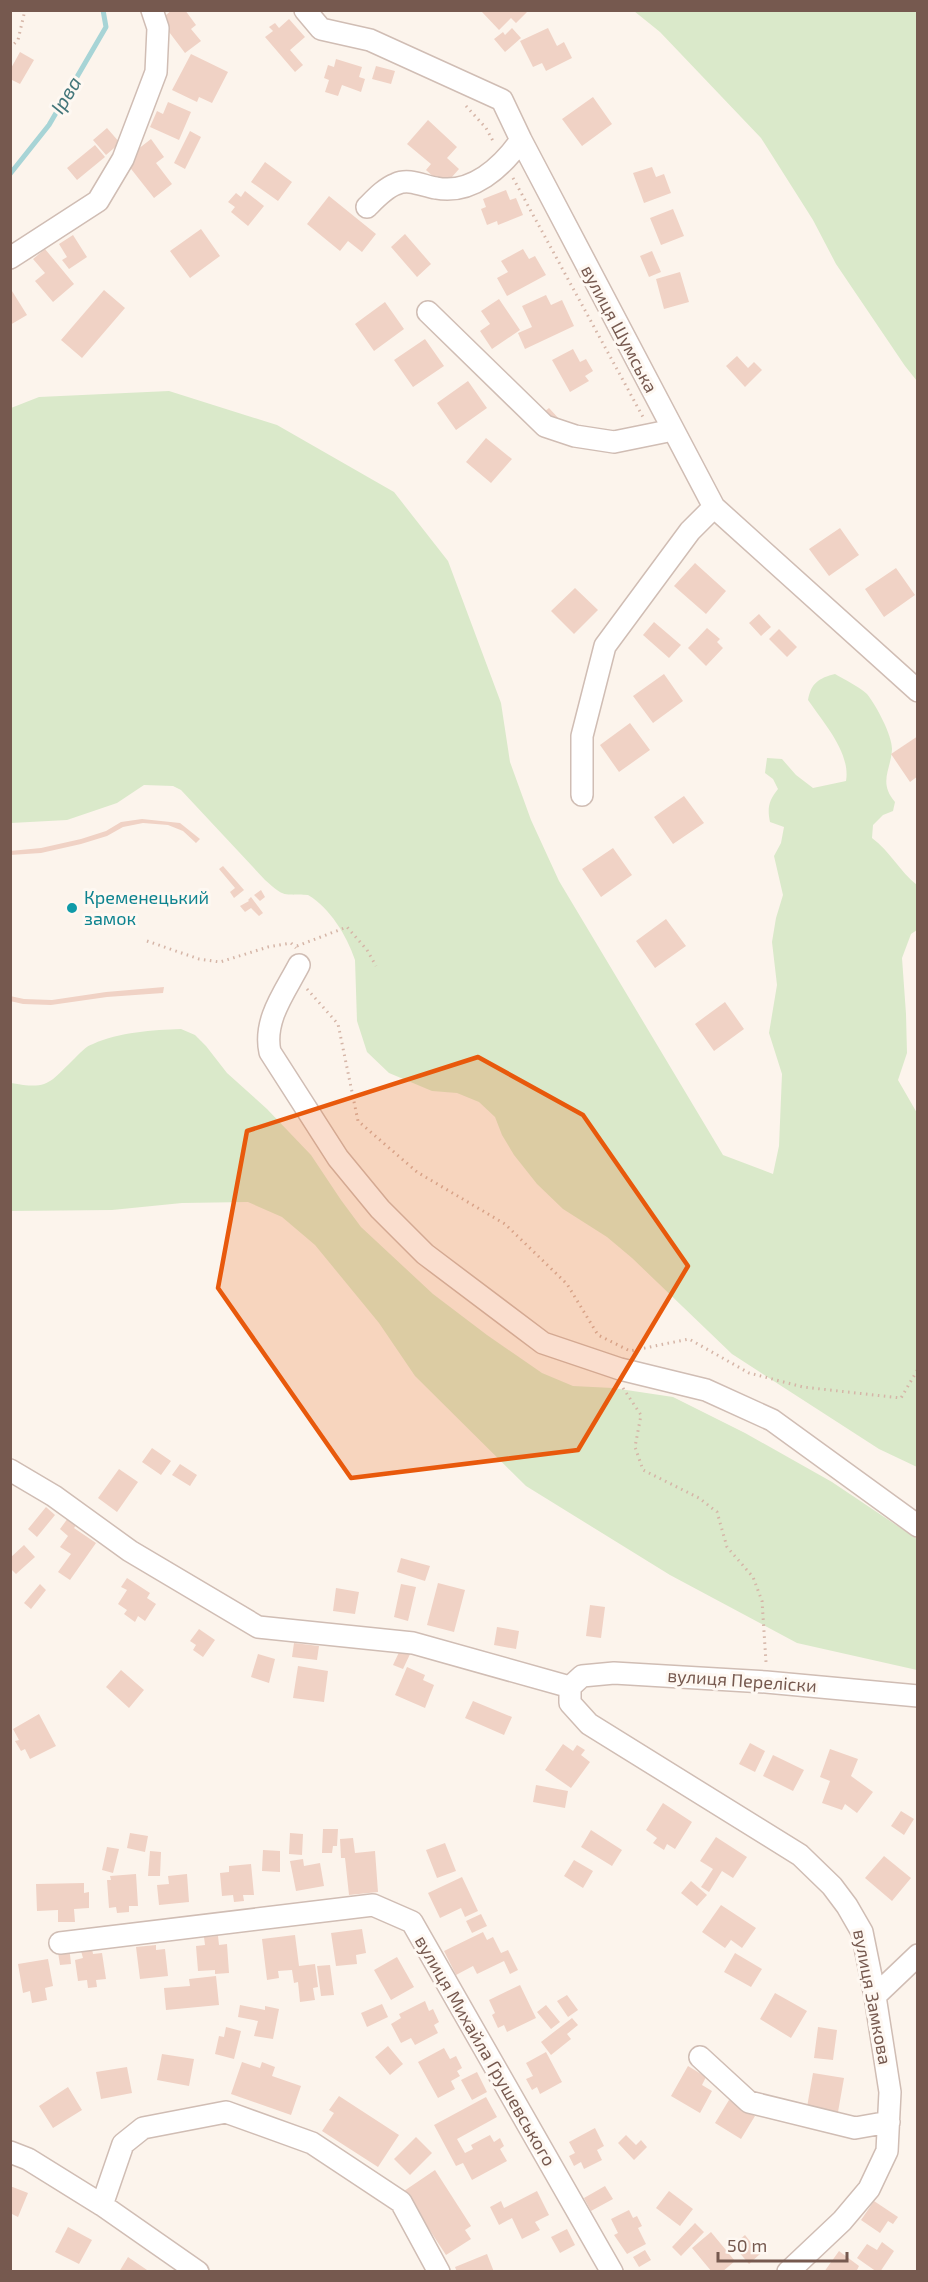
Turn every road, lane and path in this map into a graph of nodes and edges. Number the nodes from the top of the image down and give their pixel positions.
1 (25, 10) edge
2 (152, 10) edge
3 (305, 10) edge
4 (10, 48) edge
5 (462, 102) dead end
6 (521, 141) junction
7 (504, 160) junction
8 (367, 207) dead end
9 (10, 258) edge
10 (428, 312) dead end
11 (663, 432) junction
12 (714, 507) junction
13 (918, 691) edge
14 (582, 795) dead end
15 (147, 941) dead end
16 (296, 962) junction
17 (376, 966) dead end
18 (620, 1369) junction
19 (918, 1369) edge
20 (10, 1470) edge
21 (918, 1526) edge
22 (766, 1682) junction
23 (570, 1687) junction
24 (918, 1696) edge
25 (60, 1943) dead end
26 (918, 1955) edge
27 (875, 1996) junction
28 (700, 2057) dead end
29 (889, 2122) junction
30 (10, 2152) edge
31 (102, 2205) junction
32 (198, 2271) edge
33 (439, 2271) edge
34 (612, 2271) edge
35 (788, 2271) edge

1 - 4 path
2 - 9 street
3 - 6 street, вулиця Шумська
5 - 7 path
6 - 7 street
6 - 11 street, вулиця Шумська
7 - 8 street
7 - 11 path
10 - 11 street
11 - 12 street, вулиця Шумська
12 - 13 street, вулиця Шумська
12 - 14 street
15 - 16 path
16 - 17 path
16 - 18 street
16 - 19 path
18 - 21 street
18 - 22 path
20 - 23 street
22 - 23 street, вулиця Переліски
22 - 24 street, вулиця Переліски
23 - 27 street, вулиця Замкова
25 - 34 street, вулиця Михайла Грушевського
26 - 27 street
27 - 29 street, вулиця Замкова
28 - 29 street
29 - 35 street, вулиця Замкова
30 - 31 street
31 - 32 street
31 - 33 street

